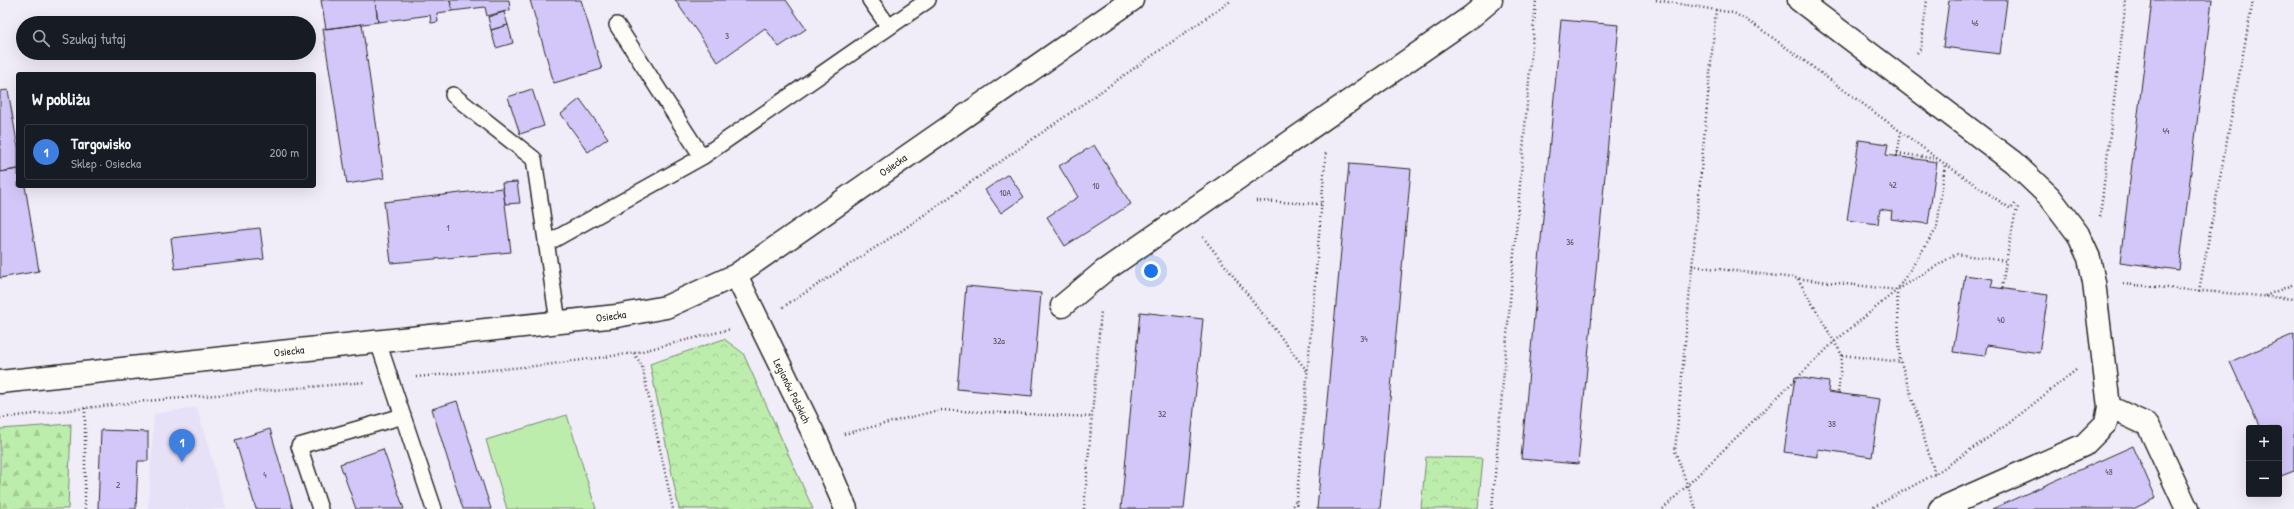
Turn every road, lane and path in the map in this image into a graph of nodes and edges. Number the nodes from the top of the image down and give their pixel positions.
1 (870, 0) edge
2 (928, 0) edge
3 (1132, 0) edge
4 (1232, 0) edge
5 (1491, 0) edge
6 (1536, 0) edge
7 (1656, 0) edge
8 (1799, 0) edge
9 (1927, 0) edge
10 (2126, 0) edge
11 (2253, 0) edge
12 (1716, 9) junction
13 (617, 25) dead end
14 (890, 27) junction
15 (1901, 76) junction
16 (453, 95) dead end
17 (1901, 132) junction
18 (1327, 148) dead end
19 (702, 157) junction
20 (1938, 159) junction
21 (1945, 164) junction
22 (1251, 200) dead end
23 (1321, 204) junction
24 (2099, 225) dead end
25 (1199, 232) dead end
26 (546, 244) junction
27 (2006, 261) junction
28 (1692, 266) junction
29 (736, 274) junction
30 (1798, 279) junction
31 (2122, 283) dead end
32 (2294, 284) edge
33 (2002, 288) dead end
34 (1897, 290) junction
35 (2199, 291) junction
36 (2265, 296) junction
37 (2294, 299) edge
38 (1101, 304) dead end
39 (1062, 306) dead end
40 (558, 322) junction
41 (759, 322) junction
42 (378, 342) junction
43 (1834, 342) junction
44 (634, 353) dead end
45 (1842, 355) junction
46 (1901, 362) junction
47 (2083, 365) dead end
48 (1307, 371) junction
49 (0, 382) edge
50 (1838, 394) dead end
51 (2109, 407) junction
52 (85, 408) dead end
53 (403, 416) junction
54 (1092, 417) junction
55 (817, 441) junction
56 (1935, 474) junction
57 (1687, 486) junction
58 (1296, 501) junction
59 (85, 509) edge
60 (320, 509) edge
61 (434, 509) edge
62 (673, 509) edge
63 (846, 509) edge
64 (1084, 509) edge
65 (1290, 509) edge
66 (1296, 509) edge
67 (1492, 509) edge
68 (1664, 509) edge
69 (1696, 509) edge
70 (1870, 509) edge
71 (1940, 509) edge
72 (2188, 509) edge

1 - 14 lane
2 - 14 lane
3 - 29 street, Osiecka
4 - 41 path
5 - 39 street
6 - 67 path
7 - 12 path
8 - 15 street
9 - 15 path
10 - 24 path
11 - 35 path
12 - 17 path
12 - 28 path
13 - 19 lane
14 - 19 lane
15 - 51 street
16 - 26 lane
17 - 20 path
17 - 20 path
18 - 23 path
19 - 26 lane
20 - 21 path
21 - 27 path
21 - 34 path
22 - 23 path
23 - 48 path
25 - 48 path
26 - 40 lane
27 - 33 path
27 - 34 path
28 - 30 path
28 - 57 path
29 - 40 street, Osiecka
29 - 41 street, Legionów Polskich
30 - 34 path
30 - 43 path
31 - 35 path
32 - 36 path
34 - 43 path
34 - 46 path
35 - 36 path
36 - 37 path
38 - 54 path
40 - 42 street, Osiecka
41 - 55 street, Legionów Polskich
42 - 49 street, Osiecka
42 - 53 lane
43 - 45 path
43 - 57 path
44 - 62 path
45 - 46 path
45 - 50 path
46 - 56 path
47 - 56 path
48 - 58 path
51 - 71 street
51 - 72 street
52 - 59 path
53 - 60 lane
53 - 61 lane
54 - 55 path
54 - 64 path
55 - 63 street, Legionów Polskich
56 - 70 path
57 - 68 path
57 - 69 path
58 - 65 path
58 - 66 path

